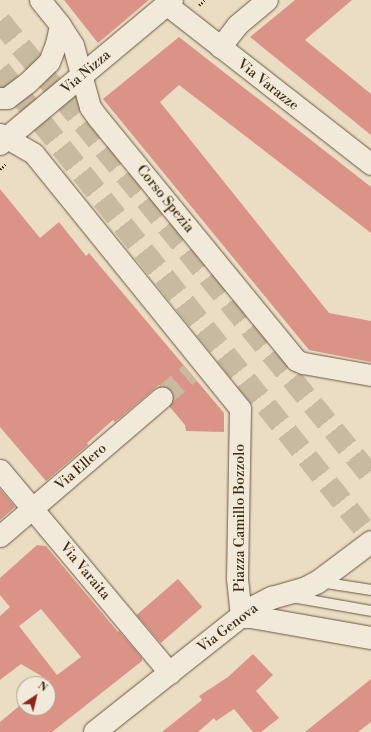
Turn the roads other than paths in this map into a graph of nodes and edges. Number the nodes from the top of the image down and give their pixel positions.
1 (40, 0) edge
2 (266, 0) edge
3 (169, 2) edge
4 (60, 25) junction
5 (220, 47) junction
6 (82, 75) junction
7 (0, 98) edge
8 (2, 139) edge
9 (371, 164) edge
10 (371, 375) edge
11 (162, 397) tunnel mouth
12 (0, 470) edge
13 (32, 508) junction
14 (0, 536) edge
15 (371, 542) edge
16 (318, 582) junction
17 (371, 590) edge
18 (282, 595) junction
19 (371, 611) edge
20 (241, 617) junction
21 (371, 638) edge
22 (170, 672) junction
23 (95, 732) edge

1 - 4 street, Corso Spezia
2 - 5 street
3 - 5 street, Via Varazze
3 - 6 street, Via Nizza
4 - 6 street, Corso Spezia
4 - 7 street
5 - 9 street, Via Varazze
6 - 8 street, Via Nizza
6 - 10 street, Corso Spezia
8 - 20 street, Piazza Camillo Bozzolo
11 - 13 street, Via Ellero
12 - 13 street, Via Varaita
13 - 14 street, Via Ellero
13 - 22 street, Via Varaita
15 - 16 street, Via Genova
16 - 17 lane
16 - 18 street, Via Genova
18 - 19 lane
18 - 20 street, Via Genova
20 - 21 street
20 - 22 street, Via Genova
22 - 23 street, Via Genova

